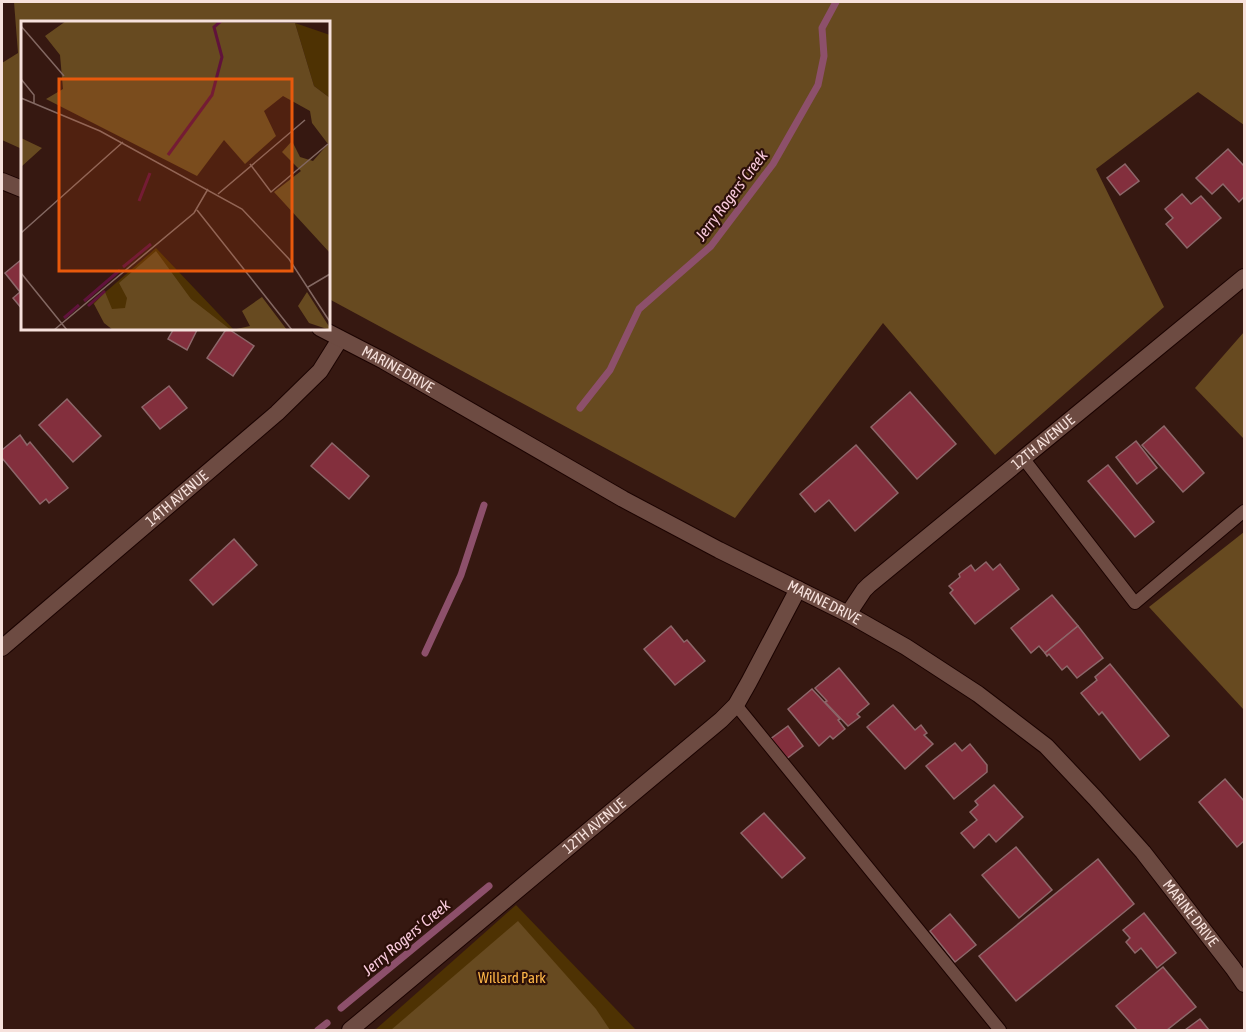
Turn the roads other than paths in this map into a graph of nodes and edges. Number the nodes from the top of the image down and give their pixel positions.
1 (2, 181) edge
2 (21, 189) edge
3 (1245, 277) edge
4 (324, 330) edge
5 (340, 339) junction
6 (1023, 458) junction
7 (1245, 511) edge
8 (798, 589) junction
9 (848, 614) junction
10 (2, 648) edge
11 (736, 705) junction
12 (1245, 984) edge
13 (350, 1030) edge
14 (1000, 1030) edge

1 - 2 street
3 - 6 street, 12TH AVENUE
4 - 5 street, MARINE DRIVE
5 - 8 street, MARINE DRIVE
5 - 10 street, 14TH AVENUE
6 - 7 lane
6 - 9 street, 12TH AVENUE
8 - 9 street, MARINE DRIVE
8 - 11 street, 12TH AVENUE
9 - 12 street, MARINE DRIVE
11 - 13 street, 12TH AVENUE
11 - 14 lane

